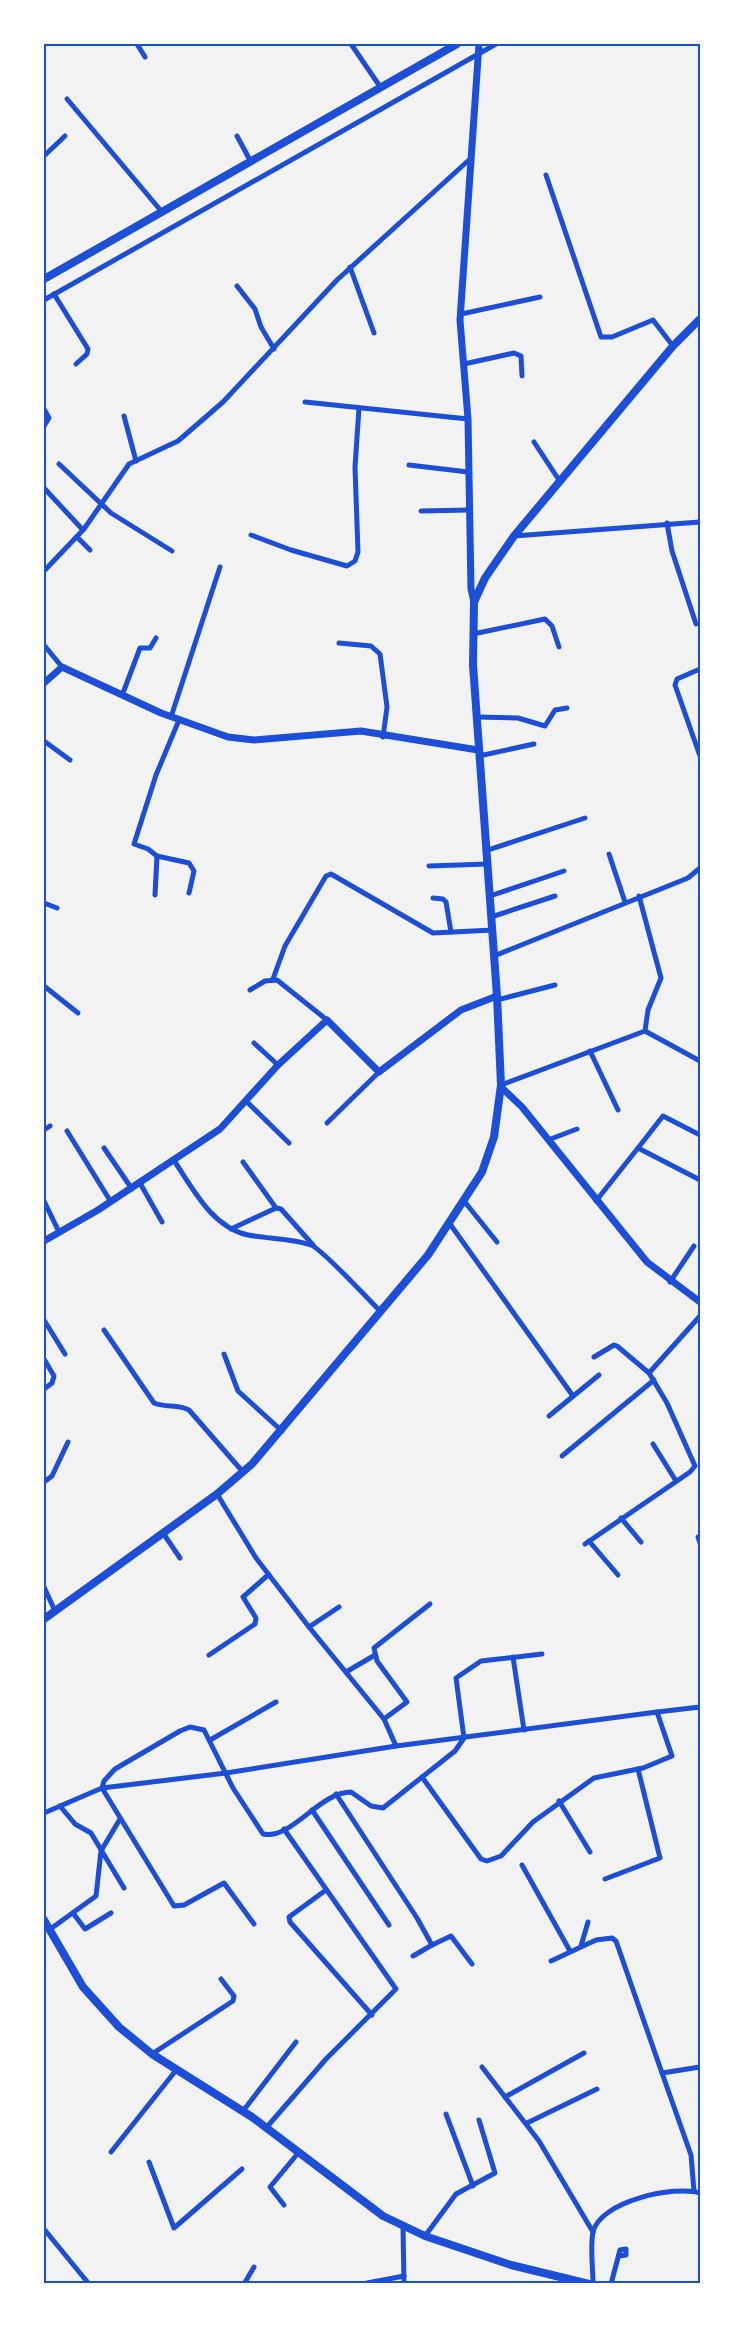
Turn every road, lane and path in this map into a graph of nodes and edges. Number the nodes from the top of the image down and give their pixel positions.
1 (137, 44) edge
2 (351, 44) edge
3 (457, 44) edge
4 (479, 44) edge
5 (496, 44) edge
6 (479, 53) junction
7 (145, 57) dead end
8 (381, 88) junction
9 (67, 99) dead end
10 (65, 136) dead end
11 (237, 136) dead end
12 (44, 156) edge
13 (470, 159) junction
14 (251, 162) junction
15 (546, 175) dead end
16 (162, 212) junction
17 (350, 267) junction
18 (44, 279) edge
19 (237, 286) dead end
20 (54, 294) junction
21 (540, 297) dead end
22 (44, 300) edge
23 (461, 314) junction
24 (700, 319) edge
25 (375, 333) dead end
26 (673, 346) junction
27 (274, 349) junction
28 (76, 364) dead end
29 (464, 364) junction
30 (522, 376) dead end
31 (305, 402) dead end
32 (358, 408) junction
33 (44, 409) edge
34 (124, 416) dead end
35 (468, 419) junction
36 (44, 426) edge
37 (534, 442) dead end
38 (136, 461) junction
39 (59, 464) dead end
40 (409, 465) dead end
41 (468, 472) junction
42 (559, 480) junction
43 (44, 488) edge
44 (102, 506) junction
45 (469, 510) junction
46 (421, 511) dead end
47 (700, 522) edge
48 (667, 523) junction
49 (83, 530) junction
50 (251, 535) dead end
51 (514, 536) junction
52 (77, 537) junction
53 (90, 550) dead end
54 (172, 551) dead end
55 (220, 567) dead end
56 (44, 571) edge
57 (474, 602) junction
58 (696, 624) dead end
59 (473, 634) junction
60 (156, 638) dead end
61 (339, 643) dead end
62 (44, 645) edge
63 (559, 647) dead end
64 (62, 667) junction
65 (700, 669) edge
66 (44, 682) edge
67 (123, 693) junction
68 (567, 708) dead end
69 (171, 717) junction
70 (477, 717) junction
71 (179, 720) junction
72 (383, 737) junction
73 (44, 741) edge
74 (534, 744) dead end
75 (478, 753) junction
76 (700, 756) edge
77 (70, 760) dead end
78 (585, 818) dead end
79 (485, 851) junction
80 (609, 854) dead end
81 (157, 856) junction
82 (487, 864) junction
83 (429, 866) dead end
84 (700, 868) edge
85 (564, 871) dead end
86 (189, 893) dead end
87 (155, 895) dead end
88 (490, 896) junction
89 (555, 896) dead end
90 (639, 896) junction
91 (433, 898) dead end
92 (625, 902) junction
93 (44, 903) edge
94 (57, 908) dead end
95 (491, 917) junction
96 (493, 930) junction
97 (451, 932) junction
98 (494, 956) junction
99 (273, 979) junction
100 (555, 985) dead end
101 (44, 986) edge
102 (250, 990) dead end
103 (497, 998) junction
104 (78, 1013) dead end
105 (327, 1020) junction
106 (645, 1030) junction
107 (254, 1043) dead end
108 (590, 1051) junction
109 (700, 1061) edge
110 (278, 1065) junction
111 (379, 1072) junction
112 (501, 1086) junction
113 (246, 1101) junction
114 (618, 1110) dead end
115 (327, 1123) dead end
116 (50, 1126) dead end
117 (577, 1129) dead end
118 (44, 1130) edge
119 (67, 1131) dead end
120 (700, 1135) edge
121 (548, 1140) junction
122 (289, 1143) dead end
123 (104, 1148) dead end
124 (638, 1148) junction
125 (172, 1159) junction
126 (243, 1162) dead end
127 (700, 1180) edge
128 (140, 1183) junction
129 (132, 1189) junction
130 (44, 1201) edge
131 (596, 1201) junction
132 (111, 1202) junction
133 (464, 1202) junction
134 (276, 1208) junction
135 (162, 1222) dead end
136 (450, 1224) junction
137 (231, 1229) junction
138 (59, 1232) junction
139 (44, 1241) edge
140 (497, 1242) dead end
141 (312, 1245) junction
142 (694, 1246) dead end
143 (670, 1282) junction
144 (700, 1302) edge
145 (380, 1311) junction
146 (700, 1316) edge
147 (44, 1320) edge
148 (104, 1330) dead end
149 (65, 1354) dead end
150 (224, 1354) dead end
151 (594, 1357) dead end
152 (44, 1359) edge
153 (650, 1372) junction
154 (599, 1375) dead end
155 (654, 1380) junction
156 (44, 1389) edge
157 (573, 1396) junction
158 (549, 1416) dead end
159 (282, 1431) junction
160 (68, 1442) dead end
161 (654, 1444) dead end
162 (562, 1456) dead end
163 (243, 1472) junction
164 (44, 1482) edge
165 (676, 1482) junction
166 (217, 1494) junction
167 (621, 1518) junction
168 (163, 1533) junction
169 (700, 1536) edge
170 (641, 1542) dead end
171 (700, 1543) edge
172 (180, 1558) dead end
173 (268, 1575) junction
174 (618, 1575) dead end
175 (44, 1587) edge
176 (430, 1604) dead end
177 (339, 1607) dead end
178 (55, 1611) junction
179 (44, 1618) edge
180 (309, 1627) junction
181 (542, 1654) dead end
182 (209, 1655) dead end
183 (375, 1655) junction
184 (513, 1657) junction
185 (346, 1672) junction
186 (276, 1702) dead end
187 (700, 1707) edge
188 (657, 1712) junction
189 (384, 1719) junction
190 (524, 1730) junction
191 (464, 1738) junction
192 (210, 1740) junction
193 (396, 1746) junction
194 (638, 1769) junction
195 (226, 1773) junction
196 (422, 1777) junction
197 (102, 1788) junction
198 (336, 1794) junction
199 (559, 1801) junction
200 (60, 1806) junction
201 (312, 1810) junction
202 (44, 1813) edge
203 (120, 1819) junction
204 (284, 1829) junction
205 (101, 1851) junction
206 (590, 1851) dead end
207 (522, 1865) dead end
208 (605, 1879) dead end
209 (124, 1888) dead end
210 (326, 1890) junction
211 (73, 1913) junction
212 (111, 1913) dead end
213 (44, 1920) edge
214 (588, 1922) dead end
215 (254, 1924) dead end
216 (389, 1925) dead end
217 (49, 1930) junction
218 (432, 1945) junction
219 (580, 1946) junction
220 (570, 1951) junction
221 (413, 1956) dead end
222 (551, 1960) dead end
223 (472, 1964) dead end
224 (221, 1979) dead end
225 (372, 2015) junction
226 (296, 2042) dead end
227 (584, 2053) dead end
228 (152, 2054) junction
229 (482, 2067) dead end
230 (700, 2067) edge
231 (177, 2069) junction
232 (662, 2073) junction
233 (597, 2089) dead end
234 (505, 2097) junction
235 (243, 2111) junction
236 (446, 2114) dead end
237 (479, 2120) dead end
238 (526, 2123) junction
239 (266, 2128) junction
240 (111, 2152) dead end
241 (299, 2152) junction
242 (149, 2162) dead end
243 (242, 2169) dead end
244 (472, 2186) junction
245 (697, 2192) edge
246 (284, 2205) dead end
247 (404, 2227) junction
248 (44, 2229) edge
249 (593, 2232) junction
250 (425, 2236) junction
251 (619, 2256) dead end
252 (254, 2266) dead end
253 (404, 2276) junction
254 (89, 2283) edge
255 (244, 2283) edge
256 (362, 2283) edge
257 (404, 2283) edge
258 (587, 2283) edge
259 (610, 2283) edge

1 - 7 street
2 - 8 street
3 - 8 main road
4 - 6 street
5 - 6 street
6 - 13 street
6 - 20 street
8 - 14 main road
9 - 16 street
10 - 12 street
11 - 14 street
13 - 17 street
13 - 23 street
14 - 16 main road
15 - 26 street
16 - 18 main road
17 - 25 street
17 - 27 street
19 - 27 street
20 - 22 street
20 - 28 street
21 - 23 street
23 - 29 street
24 - 26 main road
26 - 42 main road
27 - 38 street
29 - 30 street
29 - 35 street
31 - 32 street
32 - 35 street
32 - 50 street
33 - 36 street
34 - 38 street
35 - 41 street
37 - 42 street
38 - 44 street
39 - 44 street
40 - 41 street
41 - 45 street
42 - 51 main road
43 - 49 street
44 - 49 street
44 - 54 street
45 - 46 street
45 - 57 street
47 - 48 street
48 - 51 street
48 - 58 street
49 - 52 street
51 - 57 main road
52 - 53 street
52 - 56 street
55 - 69 street
57 - 59 main road
59 - 63 street
59 - 70 main road
60 - 67 street
61 - 72 street
62 - 64 street
64 - 66 street
64 - 67 street
65 - 76 street
67 - 69 street
68 - 70 street
69 - 71 street
70 - 75 main road
71 - 72 street
71 - 81 street
72 - 75 street
73 - 77 street
74 - 75 street
75 - 79 main road
78 - 79 street
79 - 82 main road
80 - 92 street
81 - 86 street
81 - 87 street
82 - 83 street
82 - 88 main road
84 - 90 street
85 - 88 street
88 - 95 main road
89 - 95 street
90 - 92 street
90 - 106 street
91 - 97 street
92 - 98 street
93 - 94 street
95 - 96 main road
96 - 97 street
96 - 98 main road
97 - 99 street
98 - 103 main road
99 - 102 street
99 - 105 street
100 - 103 street
101 - 104 street
103 - 111 street
103 - 112 main road
105 - 110 street
105 - 111 street
106 - 108 street
106 - 109 street
107 - 110 street
108 - 112 street
108 - 114 street
110 - 113 street
111 - 115 street
112 - 121 street
112 - 133 main road
113 - 122 street
113 - 125 street
116 - 118 street
117 - 121 street
119 - 132 street
120 - 124 street
121 - 131 street
123 - 129 street
124 - 127 street
124 - 131 street
125 - 128 street
125 - 137 street
126 - 134 street
128 - 129 street
128 - 135 street
129 - 132 street
130 - 138 street
131 - 143 street
132 - 138 street
133 - 136 main road
133 - 140 street
134 - 137 street
134 - 141 street
136 - 145 main road
136 - 157 street
137 - 141 street
138 - 139 street
141 - 145 street
142 - 143 street
143 - 144 street
145 - 159 main road
146 - 153 street
147 - 149 street
148 - 163 street
150 - 159 street
151 - 153 street
152 - 156 street
153 - 155 street
154 - 157 street
155 - 162 street
155 - 165 street
157 - 158 street
159 - 163 main road
160 - 164 street
161 - 165 street
163 - 166 main road
165 - 167 street
166 - 168 main road
166 - 173 street
167 - 170 street
167 - 174 street
168 - 172 street
168 - 178 main road
169 - 171 street
173 - 180 street
173 - 182 street
175 - 178 street
176 - 183 street
177 - 180 street
178 - 179 main road
180 - 185 street
181 - 184 street
183 - 185 street
183 - 189 street
184 - 190 street
184 - 191 street
185 - 189 street
186 - 192 street
187 - 188 street
188 - 190 street
188 - 194 street
189 - 193 street
190 - 191 street
191 - 193 street
191 - 196 street
192 - 195 street
192 - 197 street
193 - 195 street
194 - 199 street
194 - 208 street
195 - 197 street
195 - 204 street
196 - 198 street
196 - 199 street
197 - 200 street
197 - 203 street
198 - 201 street
198 - 218 street
199 - 206 street
200 - 202 street
200 - 205 street
201 - 204 street
201 - 216 street
203 - 205 street
203 - 215 street
204 - 210 street
205 - 209 street
205 - 211 street
207 - 220 street
210 - 225 street
210 - 225 street
211 - 212 street
211 - 217 street
213 - 217 main road
214 - 219 street
217 - 228 main road
218 - 221 street
218 - 223 street
219 - 220 street
219 - 232 street
220 - 222 street
224 - 228 street
225 - 239 street
226 - 235 street
227 - 234 street
228 - 231 main road
229 - 234 street
230 - 232 street
231 - 235 main road
231 - 240 street
232 - 245 street
233 - 238 street
234 - 238 street
235 - 239 main road
236 - 244 street
237 - 244 street
238 - 249 street
239 - 241 main road
241 - 246 street
241 - 247 main road
242 - 243 street
244 - 250 street
245 - 249 street
247 - 250 main road
247 - 253 street
248 - 254 street
249 - 258 street
250 - 258 main road
251 - 259 street
252 - 255 street
253 - 256 street
253 - 257 street

